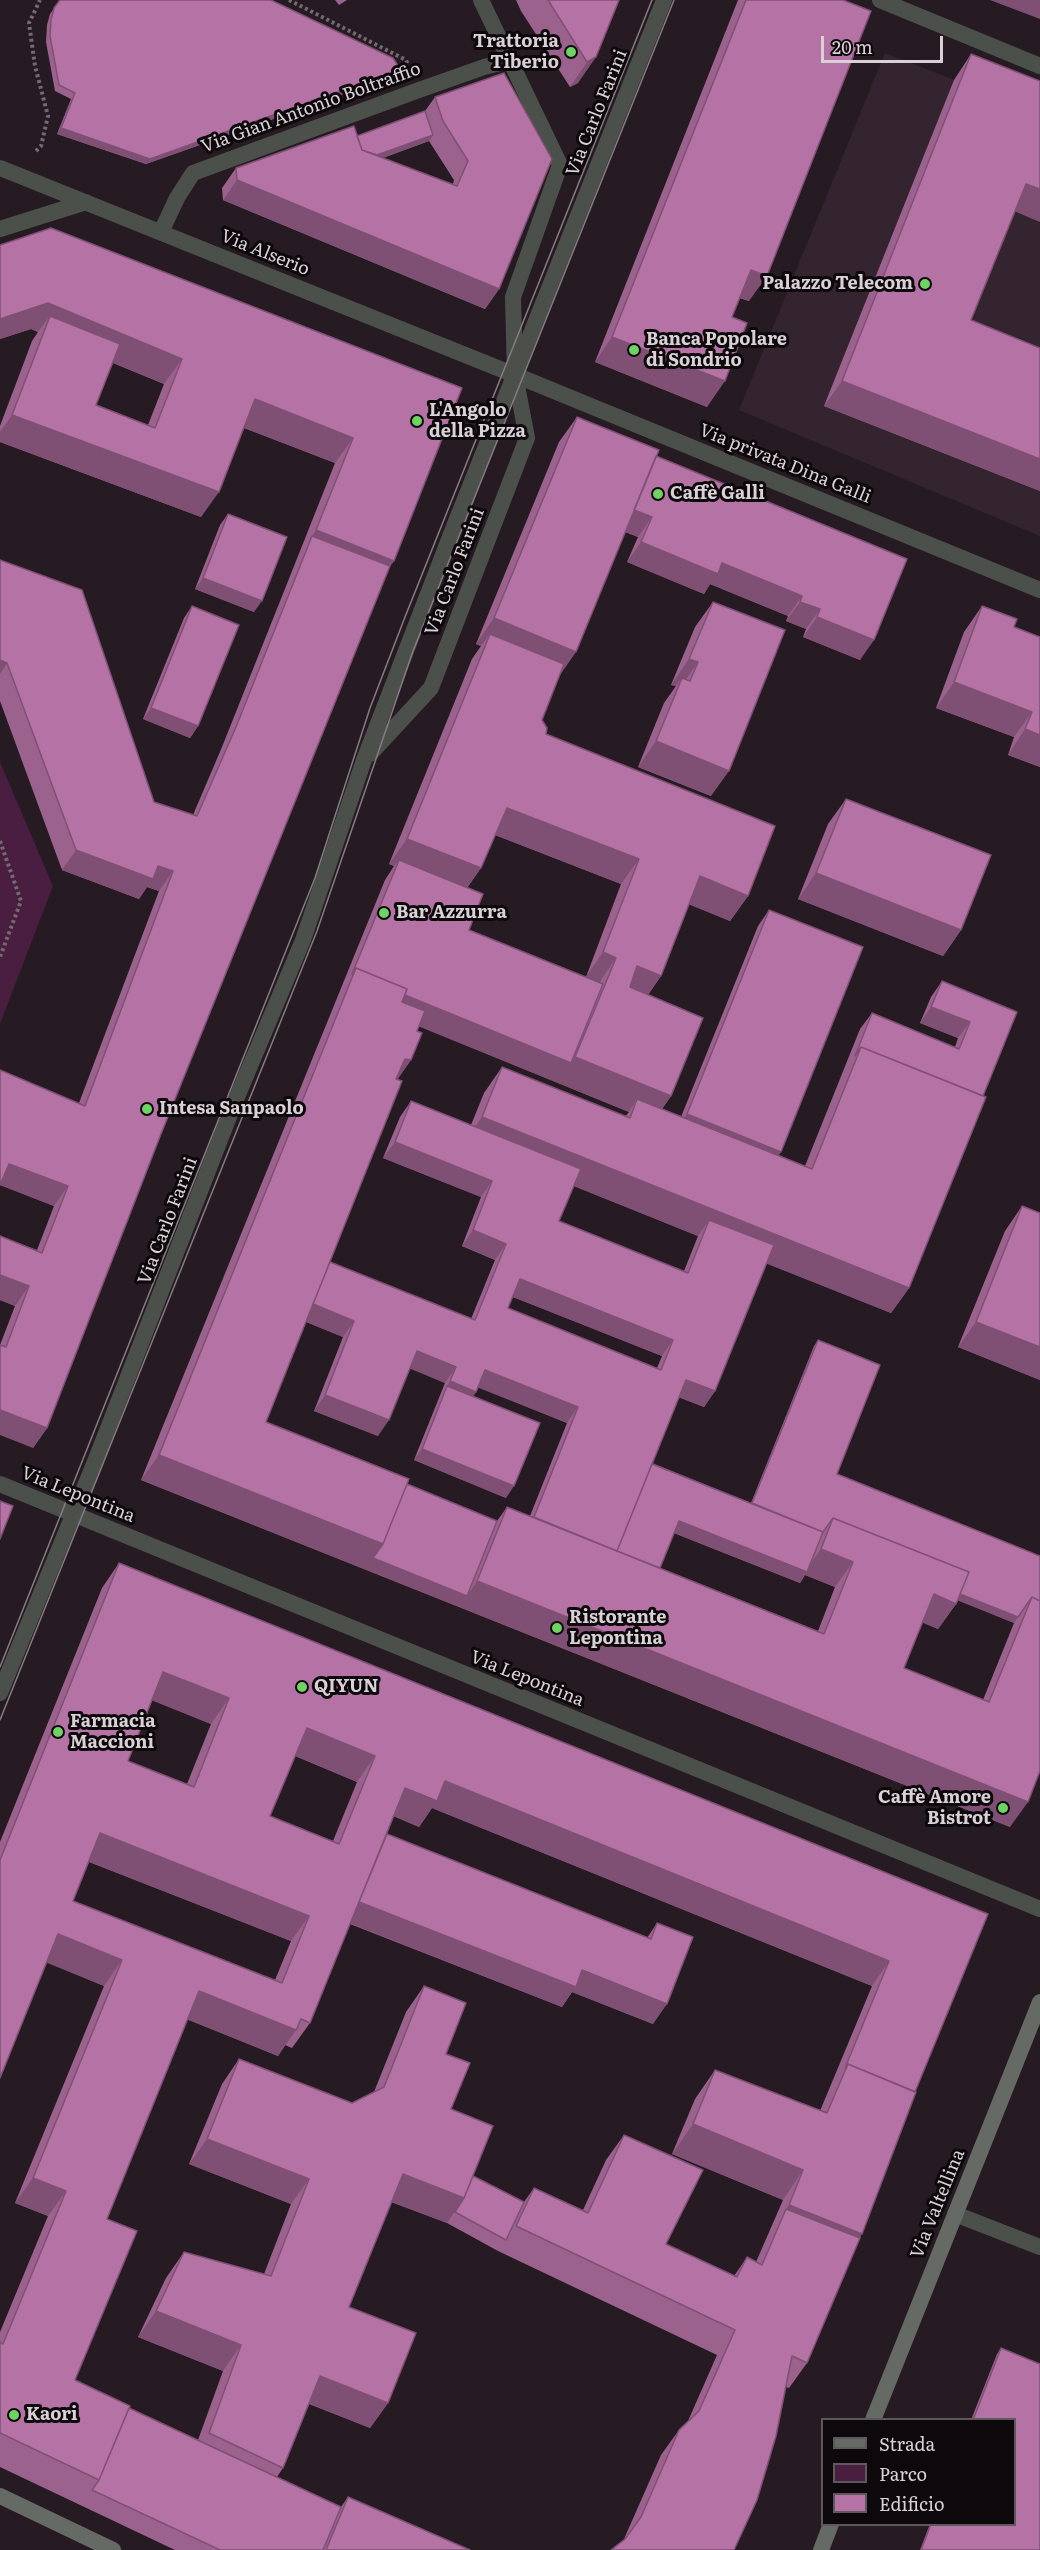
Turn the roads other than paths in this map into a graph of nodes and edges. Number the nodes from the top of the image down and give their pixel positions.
1 (481, 0) edge
2 (664, 0) edge
3 (880, 0) edge
4 (508, 61) junction
5 (1040, 66) edge
6 (0, 168) edge
7 (87, 202) junction
8 (0, 229) edge
9 (161, 232) junction
10 (515, 375) junction
11 (1040, 590) edge
12 (364, 760) junction
13 (0, 1484) edge
14 (73, 1514) junction
15 (0, 1693) edge
16 (1040, 1909) edge
17 (1040, 2002) edge
18 (955, 2214) junction
19 (1040, 2247) edge
20 (874, 2418) edge
21 (0, 2496) edge
22 (830, 2526) edge
23 (113, 2550) edge
24 (821, 2550) edge

1 - 4 street
2 - 10 street, Via Carlo Farini
3 - 5 street
4 - 9 street, Via Gian Antonio Boltraffio
4 - 10 street
6 - 7 street, Via Alserio
7 - 8 street
7 - 9 street, Via Alserio
9 - 10 street, Via Alserio
10 - 11 street, Via privata Dina Galli
10 - 12 street, Via Carlo Farini
10 - 12 street, Via Carlo Farini
12 - 14 street, Via Carlo Farini
13 - 14 street, Via Lepontina
14 - 15 street, Via Carlo Farini
14 - 16 street, Via Lepontina
17 - 18 main road, Via Valtellina
18 - 19 street
18 - 20 main road, Via Valtellina
21 - 23 main road
22 - 24 main road

